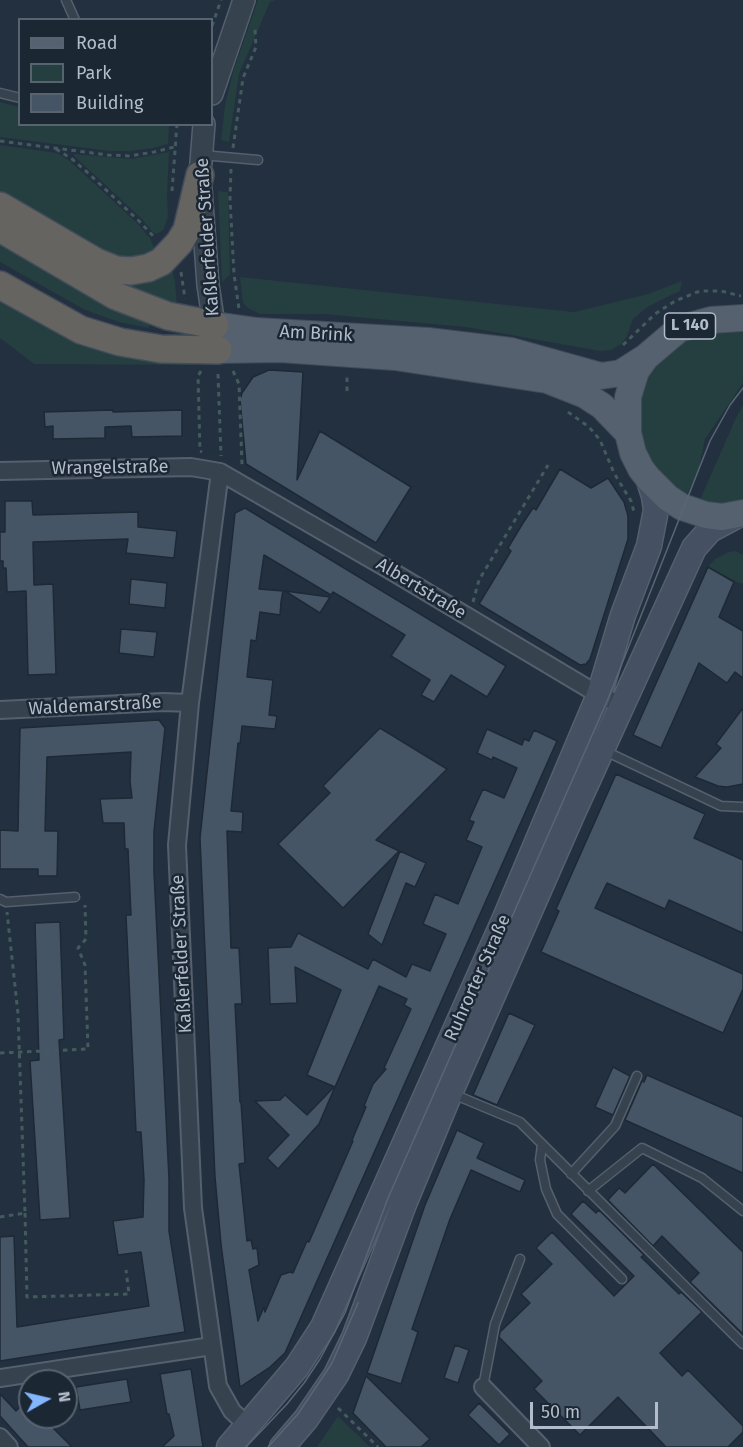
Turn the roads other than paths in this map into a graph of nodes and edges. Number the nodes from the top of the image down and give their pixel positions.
1 (66, 0) edge
2 (244, 0) edge
3 (74, 18) edge
4 (213, 91) edge
5 (0, 93) edge
6 (18, 98) edge
7 (204, 126) edge
8 (258, 160) dead end
9 (201, 165) junction
10 (0, 206) edge
11 (0, 228) edge
12 (0, 285) edge
13 (743, 318) edge
14 (220, 354) junction
15 (646, 357) junction
16 (628, 433) junction
17 (0, 471) edge
18 (220, 472) junction
19 (648, 478) junction
20 (742, 514) edge
21 (598, 695) junction
22 (190, 703) junction
23 (622, 705) junction
24 (0, 710) edge
25 (602, 749) junction
26 (743, 807) edge
27 (75, 897) road end
28 (3, 900) edge
29 (637, 1076) dead end
30 (440, 1088) junction
31 (542, 1145) junction
32 (571, 1174) junction
33 (588, 1191) junction
34 (743, 1211) edge
35 (520, 1259) dead end
36 (622, 1279) dead end
37 (743, 1344) edge
38 (212, 1346) junction
39 (0, 1378) edge
40 (483, 1387) joint
41 (248, 1426) junction
42 (0, 1437) edge
43 (9, 1447) edge
44 (229, 1447) edge
45 (277, 1447) edge
46 (282, 1447) edge
47 (541, 1447) edge

1 - 3 lane
2 - 4 street
5 - 6 lane
7 - 9 street, Kaßlerfelder Straße
8 - 9 lane
9 - 10 highway
9 - 14 street, Kaßlerfelder Straße
11 - 14 highway, Am Brink
12 - 14 highway, Am Brink
13 - 15 main road, Ruhrorter Straße / L 140
14 - 15 main road, Am Brink
14 - 16 main road, Am Brink
15 - 16 main road, Ruhrorter Straße / L 140
16 - 19 main road, Ruhrorter Straße / L 140
17 - 18 street, Wrangelstraße
18 - 21 street, Albertstraße
18 - 22 street, Kaßlerfelder Straße
19 - 20 main road, Ruhrorter Straße / L 140
19 - 21 main road, Ruhrorter Straße
20 - 23 main road, Ruhrorter Straße
21 - 23 street, Albertstraße
21 - 30 main road, Ruhrorter Straße
22 - 24 street, Waldemarstraße
22 - 38 street, Kaßlerfelder Straße
23 - 25 main road, Ruhrorter Straße
25 - 26 lane
25 - 30 main road, Ruhrorter Straße
27 - 28 lane
29 - 32 lane
30 - 31 lane
30 - 41 main road, Ruhrorter Straße
30 - 46 main road, Ruhrorter Straße
31 - 32 lane
31 - 36 lane
32 - 33 lane
33 - 34 lane
33 - 37 lane
35 - 40 lane
38 - 39 street
38 - 41 street, Kaßlerfelder Straße
40 - 47 street
41 - 44 main road, Ruhrorter Straße
41 - 45 main road
42 - 43 street

